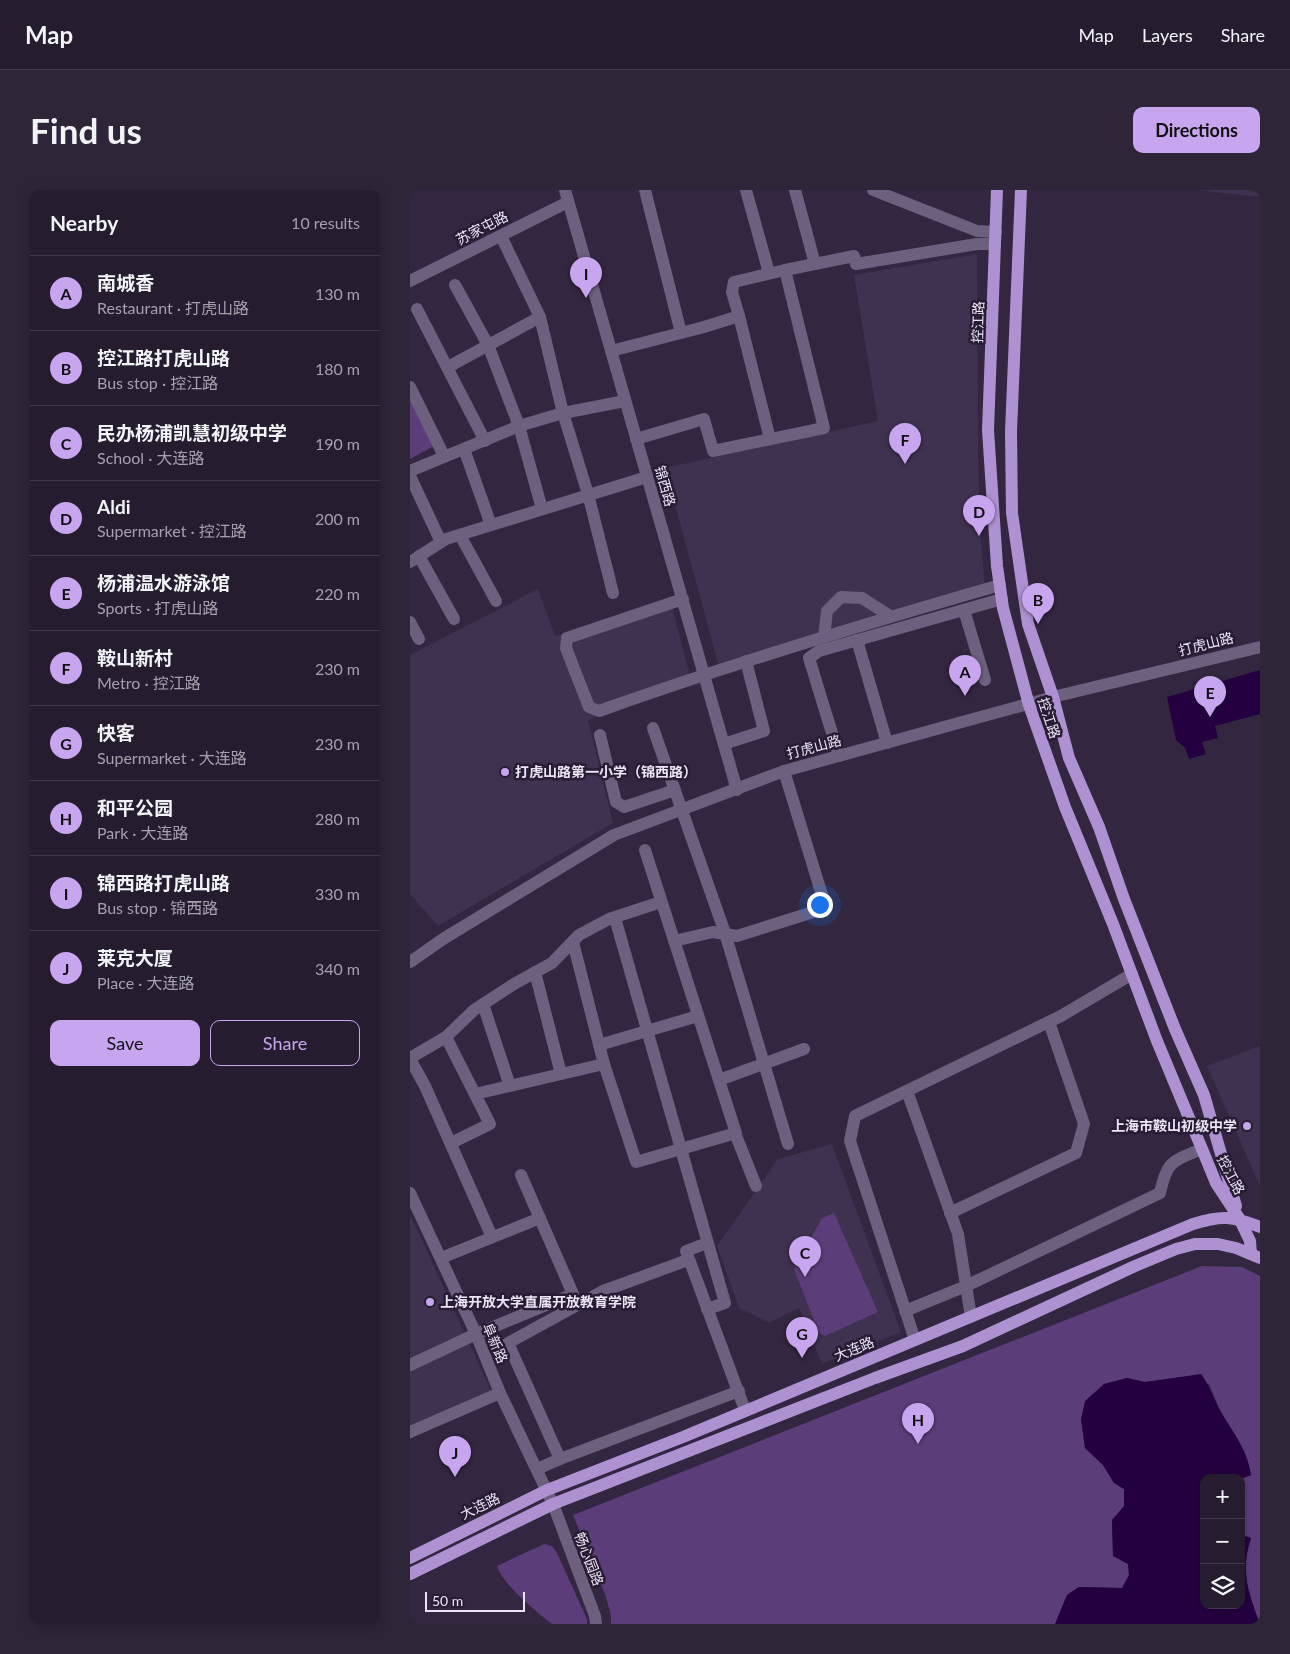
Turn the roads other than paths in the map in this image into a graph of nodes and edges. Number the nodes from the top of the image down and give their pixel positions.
1 (645, 190) edge
2 (746, 190) edge
3 (795, 190) edge
4 (873, 190) edge
5 (997, 190) edge
6 (1021, 190) edge
7 (886, 193) edge
8 (566, 196) edge
9 (501, 236) junction
10 (996, 238) junction
11 (815, 264) junction
12 (785, 270) junction
13 (769, 273) junction
14 (410, 281) edge
15 (455, 286) dead end
16 (417, 309) dead end
17 (739, 316) junction
18 (540, 317) junction
19 (681, 333) junction
20 (488, 345) junction
21 (611, 351) junction
22 (448, 367) junction
23 (410, 387) edge
24 (625, 401) junction
25 (563, 413) junction
26 (519, 426) junction
27 (636, 439) junction
28 (770, 439) junction
29 (485, 441) junction
30 (464, 448) junction
31 (444, 456) junction
32 (410, 471) edge
33 (410, 476) edge
34 (647, 476) junction
35 (588, 494) junction
36 (542, 509) junction
37 (491, 525) junction
38 (460, 535) junction
39 (441, 542) junction
40 (414, 559) edge
41 (1000, 585) junction
42 (612, 593) dead end
43 (682, 599) junction
44 (1002, 599) junction
45 (496, 601) dead end
46 (964, 610) junction
47 (890, 616) junction
48 (454, 619) dead end
49 (410, 622) edge
50 (824, 637) junction
51 (419, 639) dead end
52 (857, 640) junction
53 (1260, 646) edge
54 (746, 661) junction
55 (704, 674) junction
56 (985, 680) dead end
57 (1053, 697) junction
58 (1029, 705) junction
59 (653, 728) dead end
60 (600, 735) dead end
61 (887, 743) junction
62 (724, 744) junction
63 (839, 756) junction
64 (784, 771) junction
65 (675, 790) junction
66 (737, 790) junction
67 (682, 810) junction
68 (645, 850) dead end
69 (661, 902) junction
70 (615, 918) junction
71 (725, 933) junction
72 (674, 941) junction
73 (573, 942) junction
74 (410, 962) edge
75 (535, 972) junction
76 (1132, 974) junction
77 (483, 1004) junction
78 (698, 1016) junction
79 (1049, 1022) junction
80 (646, 1031) junction
81 (446, 1037) junction
82 (599, 1045) junction
83 (804, 1049) dead end
84 (410, 1059) edge
85 (604, 1064) junction
86 (764, 1064) junction
87 (561, 1074) junction
88 (719, 1080) junction
89 (510, 1086) junction
90 (906, 1091) junction
91 (475, 1094) junction
92 (735, 1133) junction
93 (451, 1143) junction
94 (788, 1144) dead end
95 (680, 1149) junction
96 (1202, 1149) junction
97 (521, 1174) dead end
98 (756, 1186) dead end
99 (411, 1199) edge
100 (950, 1213) junction
101 (540, 1218) junction
102 (1239, 1218) junction
103 (1260, 1227) edge
104 (492, 1237) junction
105 (707, 1243) junction
106 (1255, 1256) edge
107 (441, 1258) junction
108 (688, 1260) junction
109 (966, 1286) junction
110 (707, 1310) junction
111 (905, 1311) junction
112 (971, 1317) junction
113 (476, 1334) junction
114 (915, 1340) junction
115 (410, 1366) edge
116 (739, 1391) junction
117 (500, 1392) junction
118 (745, 1410) junction
119 (410, 1432) edge
120 (560, 1459) junction
121 (537, 1469) junction
122 (547, 1490) junction
123 (553, 1504) junction
124 (410, 1558) edge
125 (410, 1574) edge
126 (596, 1624) edge

1 - 19 street
2 - 13 street
3 - 11 street
4 - 7 street
5 - 10 main road, 控江路
6 - 57 main road, 控江路
7 - 10 street
8 - 9 street, 苏家屯路
8 - 21 street, 锦西路
9 - 14 street, 苏家屯路
9 - 18 street
10 - 11 street
10 - 41 main road, 控江路
11 - 12 street
12 - 13 street
12 - 28 street
13 - 17 street
15 - 20 street
16 - 22 street
17 - 19 street
17 - 28 street
18 - 20 street
18 - 25 street
19 - 21 street
20 - 22 street
20 - 26 street
21 - 24 street, 锦西路
22 - 29 street
23 - 31 street
24 - 25 street
24 - 27 street, 锦西路
25 - 26 street
25 - 35 street
26 - 29 street
26 - 36 street
27 - 28 street
27 - 34 street, 锦西路
29 - 30 street
30 - 31 street
30 - 37 street
31 - 32 street
33 - 39 street
34 - 35 street
34 - 43 street, 锦西路
35 - 36 street
35 - 42 street
36 - 37 street
37 - 38 street
38 - 39 street
38 - 45 street
39 - 40 street
40 - 48 street
41 - 44 main road, 控江路
41 - 47 street
43 - 55 street, 锦西路
43 - 55 street
44 - 46 street
44 - 58 main road, 控江路
46 - 52 street
46 - 56 street
47 - 50 street
47 - 50 street
49 - 51 street
50 - 54 street
52 - 61 street
52 - 63 street
53 - 57 street, 打虎山路
54 - 55 street
54 - 62 street
55 - 62 street, 锦西路
57 - 58 street, 打虎山路
57 - 102 main road, 控江路
58 - 61 street, 打虎山路
58 - 76 main road, 控江路
59 - 65 street
60 - 65 street
61 - 63 street, 打虎山路
62 - 66 street, 锦西路
63 - 64 street, 打虎山路
64 - 66 street, 打虎山路
64 - 71 street
65 - 67 street
66 - 67 street, 打虎山路
67 - 71 street
67 - 74 street, 打虎山路
68 - 69 street
69 - 70 street
69 - 72 street
70 - 73 street
70 - 80 street
71 - 72 street
71 - 86 street
72 - 78 street
73 - 75 street
73 - 82 street
75 - 77 street
75 - 87 street
76 - 79 street
76 - 96 main road, 控江路
77 - 81 street
77 - 89 street
78 - 80 street
78 - 88 street
79 - 90 street
79 - 100 street
80 - 82 street
80 - 95 street
81 - 84 street
81 - 91 street
82 - 85 street
83 - 86 street
84 - 93 street
85 - 87 street
85 - 95 street
86 - 88 street
86 - 94 street
87 - 89 street
88 - 92 street
89 - 91 street
90 - 100 street
90 - 111 street
91 - 93 street
92 - 95 street
92 - 98 street
93 - 104 street
95 - 105 street
96 - 102 main road, 控江路
96 - 109 street
97 - 101 street
99 - 107 street, 阜新路
100 - 109 street
101 - 104 street
101 - 113 street
102 - 103 main road, 大连路
102 - 106 main road, 控江路
102 - 112 main road, 大连路
104 - 107 street
105 - 108 street
105 - 110 street
106 - 123 main road
107 - 113 street, 阜新路
108 - 110 street
108 - 120 street
109 - 111 street
109 - 112 street
110 - 116 street
111 - 114 street
112 - 114 main road, 大连路
113 - 115 street
113 - 117 street, 阜新路
114 - 118 main road, 大连路
116 - 118 street
116 - 120 street
117 - 119 street
117 - 121 street, 阜新路
118 - 122 main road, 大连路
120 - 121 street
121 - 122 street, 阜新路
122 - 123 street, 阜新路
122 - 124 main road, 大连路
123 - 125 main road
123 - 126 street, 畅心园路

